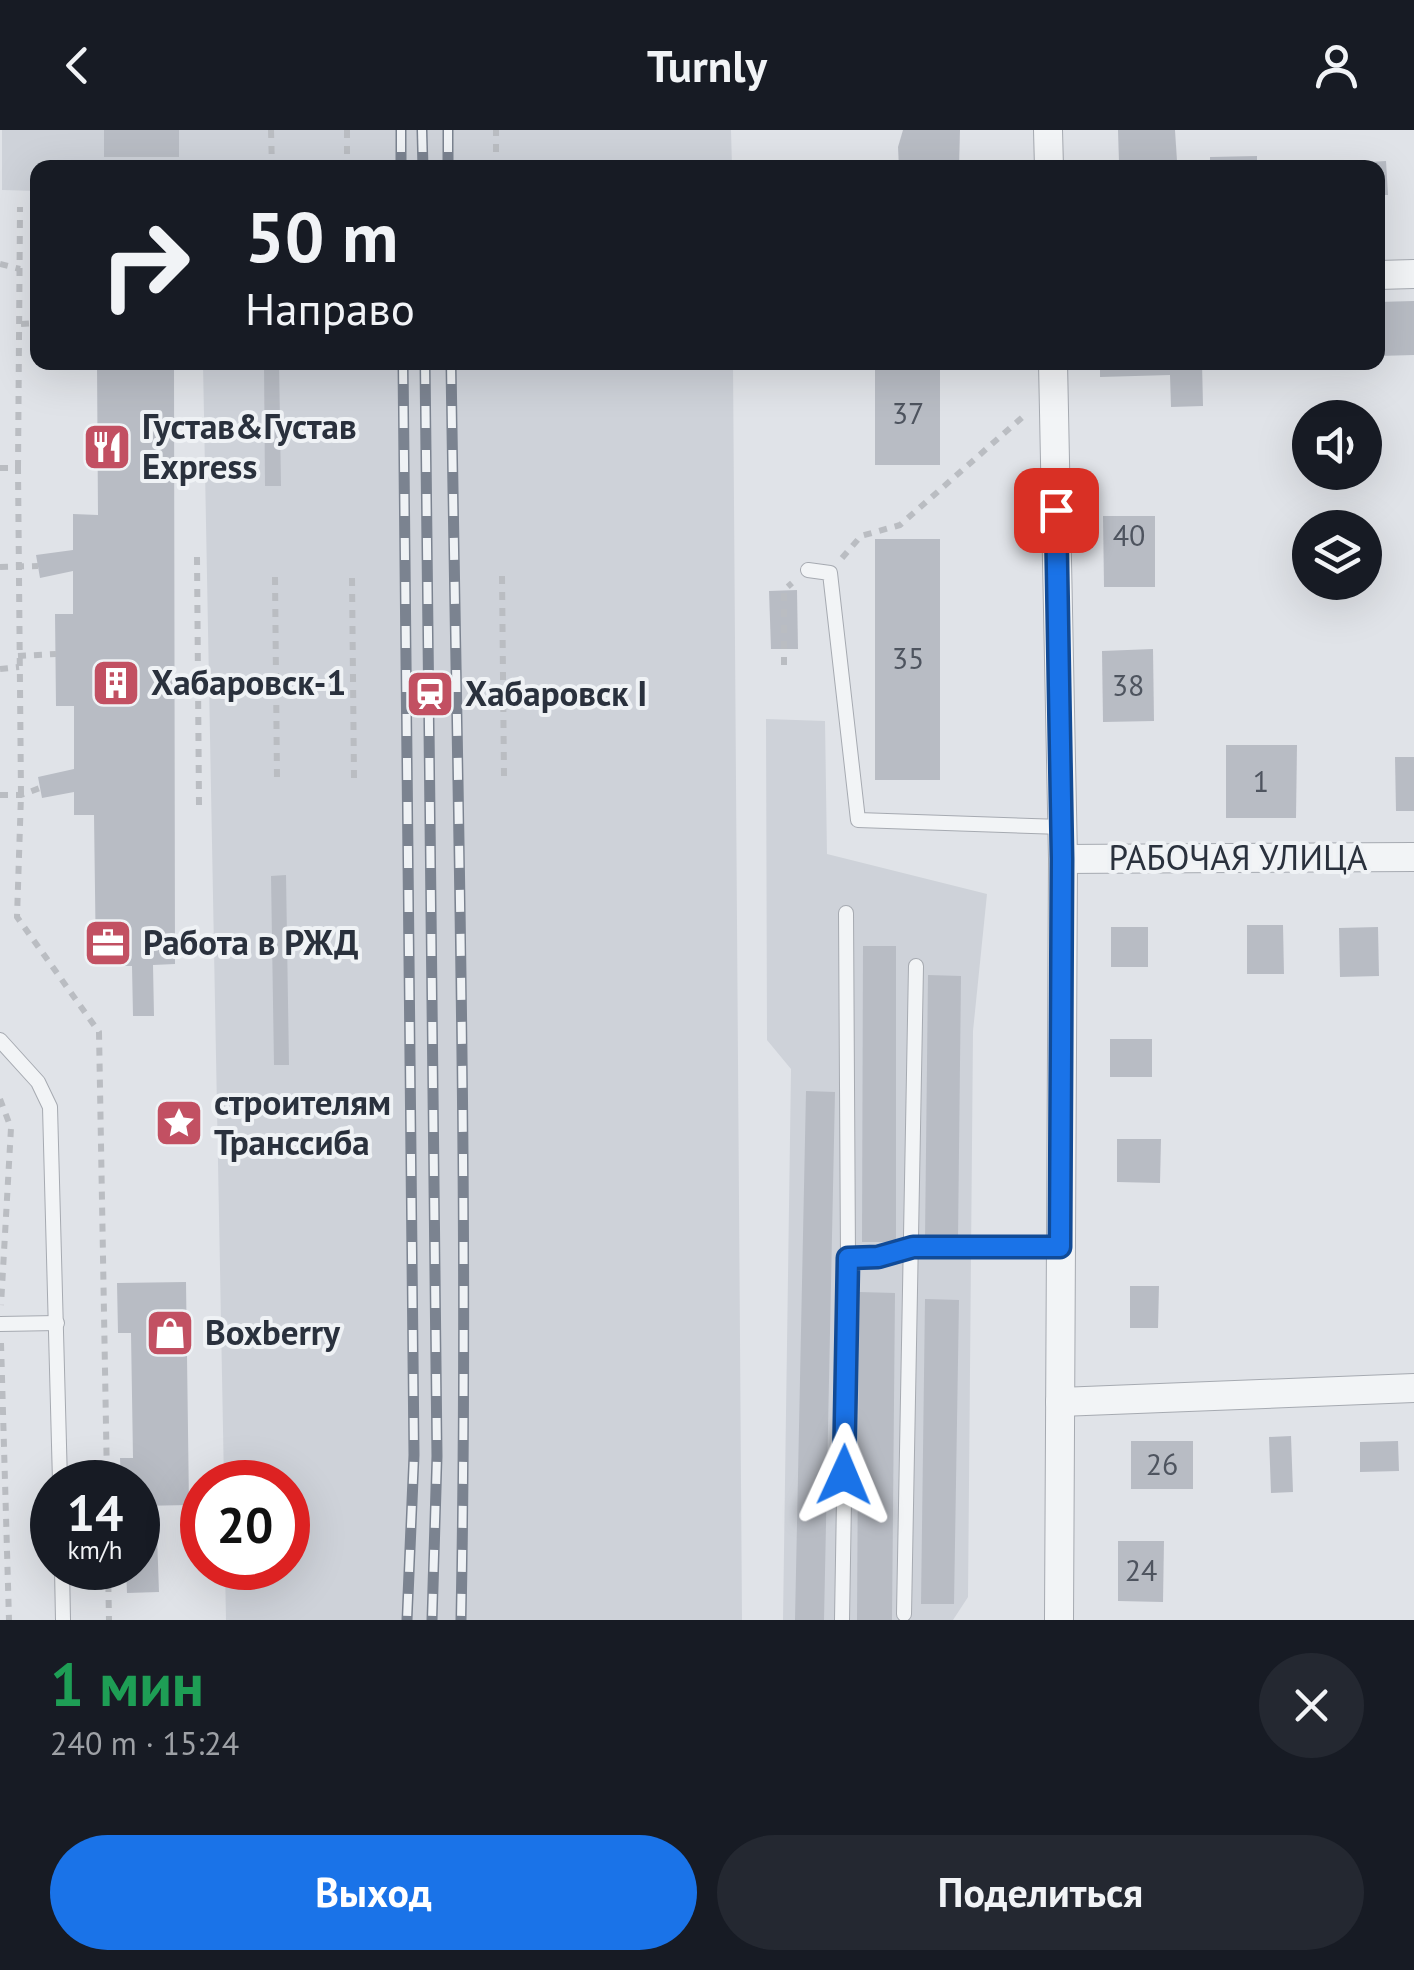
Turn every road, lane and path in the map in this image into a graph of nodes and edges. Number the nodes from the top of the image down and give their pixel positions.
1 (271, 130) edge
2 (347, 130) edge
3 (496, 130) edge
4 (1048, 130) edge
5 (272, 160) edge
6 (348, 160) edge
7 (496, 160) edge
8 (1049, 160) edge
9 (20, 207) dead end
10 (0, 264) edge
11 (20, 269) junction
12 (1414, 274) edge
13 (1385, 275) edge
14 (30, 323) edge
15 (20, 324) junction
16 (1053, 376) edge
17 (0, 468) edge
18 (18, 468) junction
19 (197, 557) dead end
20 (0, 566) edge
21 (17, 566) junction
22 (38, 566) dead end
23 (808, 570) dead end
24 (830, 573) junction
25 (502, 576) dead end
26 (274, 577) dead end
27 (352, 578) dead end
28 (784, 590) dead end
29 (56, 654) dead end
30 (18, 656) junction
31 (784, 665) dead end
32 (19, 667) junction
33 (0, 669) edge
34 (504, 776) dead end
35 (277, 778) dead end
36 (354, 778) dead end
37 (40, 788) dead end
38 (20, 795) junction
39 (0, 796) edge
40 (199, 805) dead end
41 (1062, 827) junction
42 (1414, 857) edge
43 (1062, 859) junction
44 (846, 914) dead end
45 (916, 966) dead end
46 (0, 1040) edge
47 (0, 1099) edge
48 (913, 1247) junction
49 (1060, 1247) junction
50 (848, 1258) junction
51 (57, 1323) junction
52 (0, 1324) edge
53 (1414, 1388) edge
54 (1060, 1402) junction
55 (60, 1460) edge
56 (107, 1460) edge
57 (62, 1590) edge
58 (108, 1590) edge
59 (904, 1614) dead end
60 (9, 1620) edge
61 (63, 1620) edge
62 (109, 1620) edge
63 (842, 1620) edge
64 (1059, 1620) edge

1 - 5 path
2 - 6 path
3 - 7 path
4 - 8 street
9 - 11 path
10 - 11 path
11 - 15 path
12 - 13 street
14 - 15 path
15 - 18 path
16 - 24 path
16 - 41 street
17 - 18 path
18 - 21 path
19 - 40 path
20 - 21 path
21 - 22 path
21 - 30 path
23 - 24 lane
24 - 41 lane
25 - 34 path
26 - 35 path
27 - 36 path
28 - 31 path
29 - 30 path
30 - 32 path
32 - 33 path
32 - 38 path
37 - 38 path
38 - 39 path
38 - 56 path
41 - 43 street
42 - 43 street, РАБОЧАЯ УЛИЦА
43 - 49 street
44 - 50 lane
45 - 48 lane
46 - 51 lane
47 - 52 path
48 - 49 lane
48 - 50 lane
48 - 59 lane
49 - 54 street
50 - 63 lane
51 - 52 lane
51 - 55 lane
52 - 60 path
53 - 54 street
54 - 64 street
57 - 61 lane
58 - 62 path

